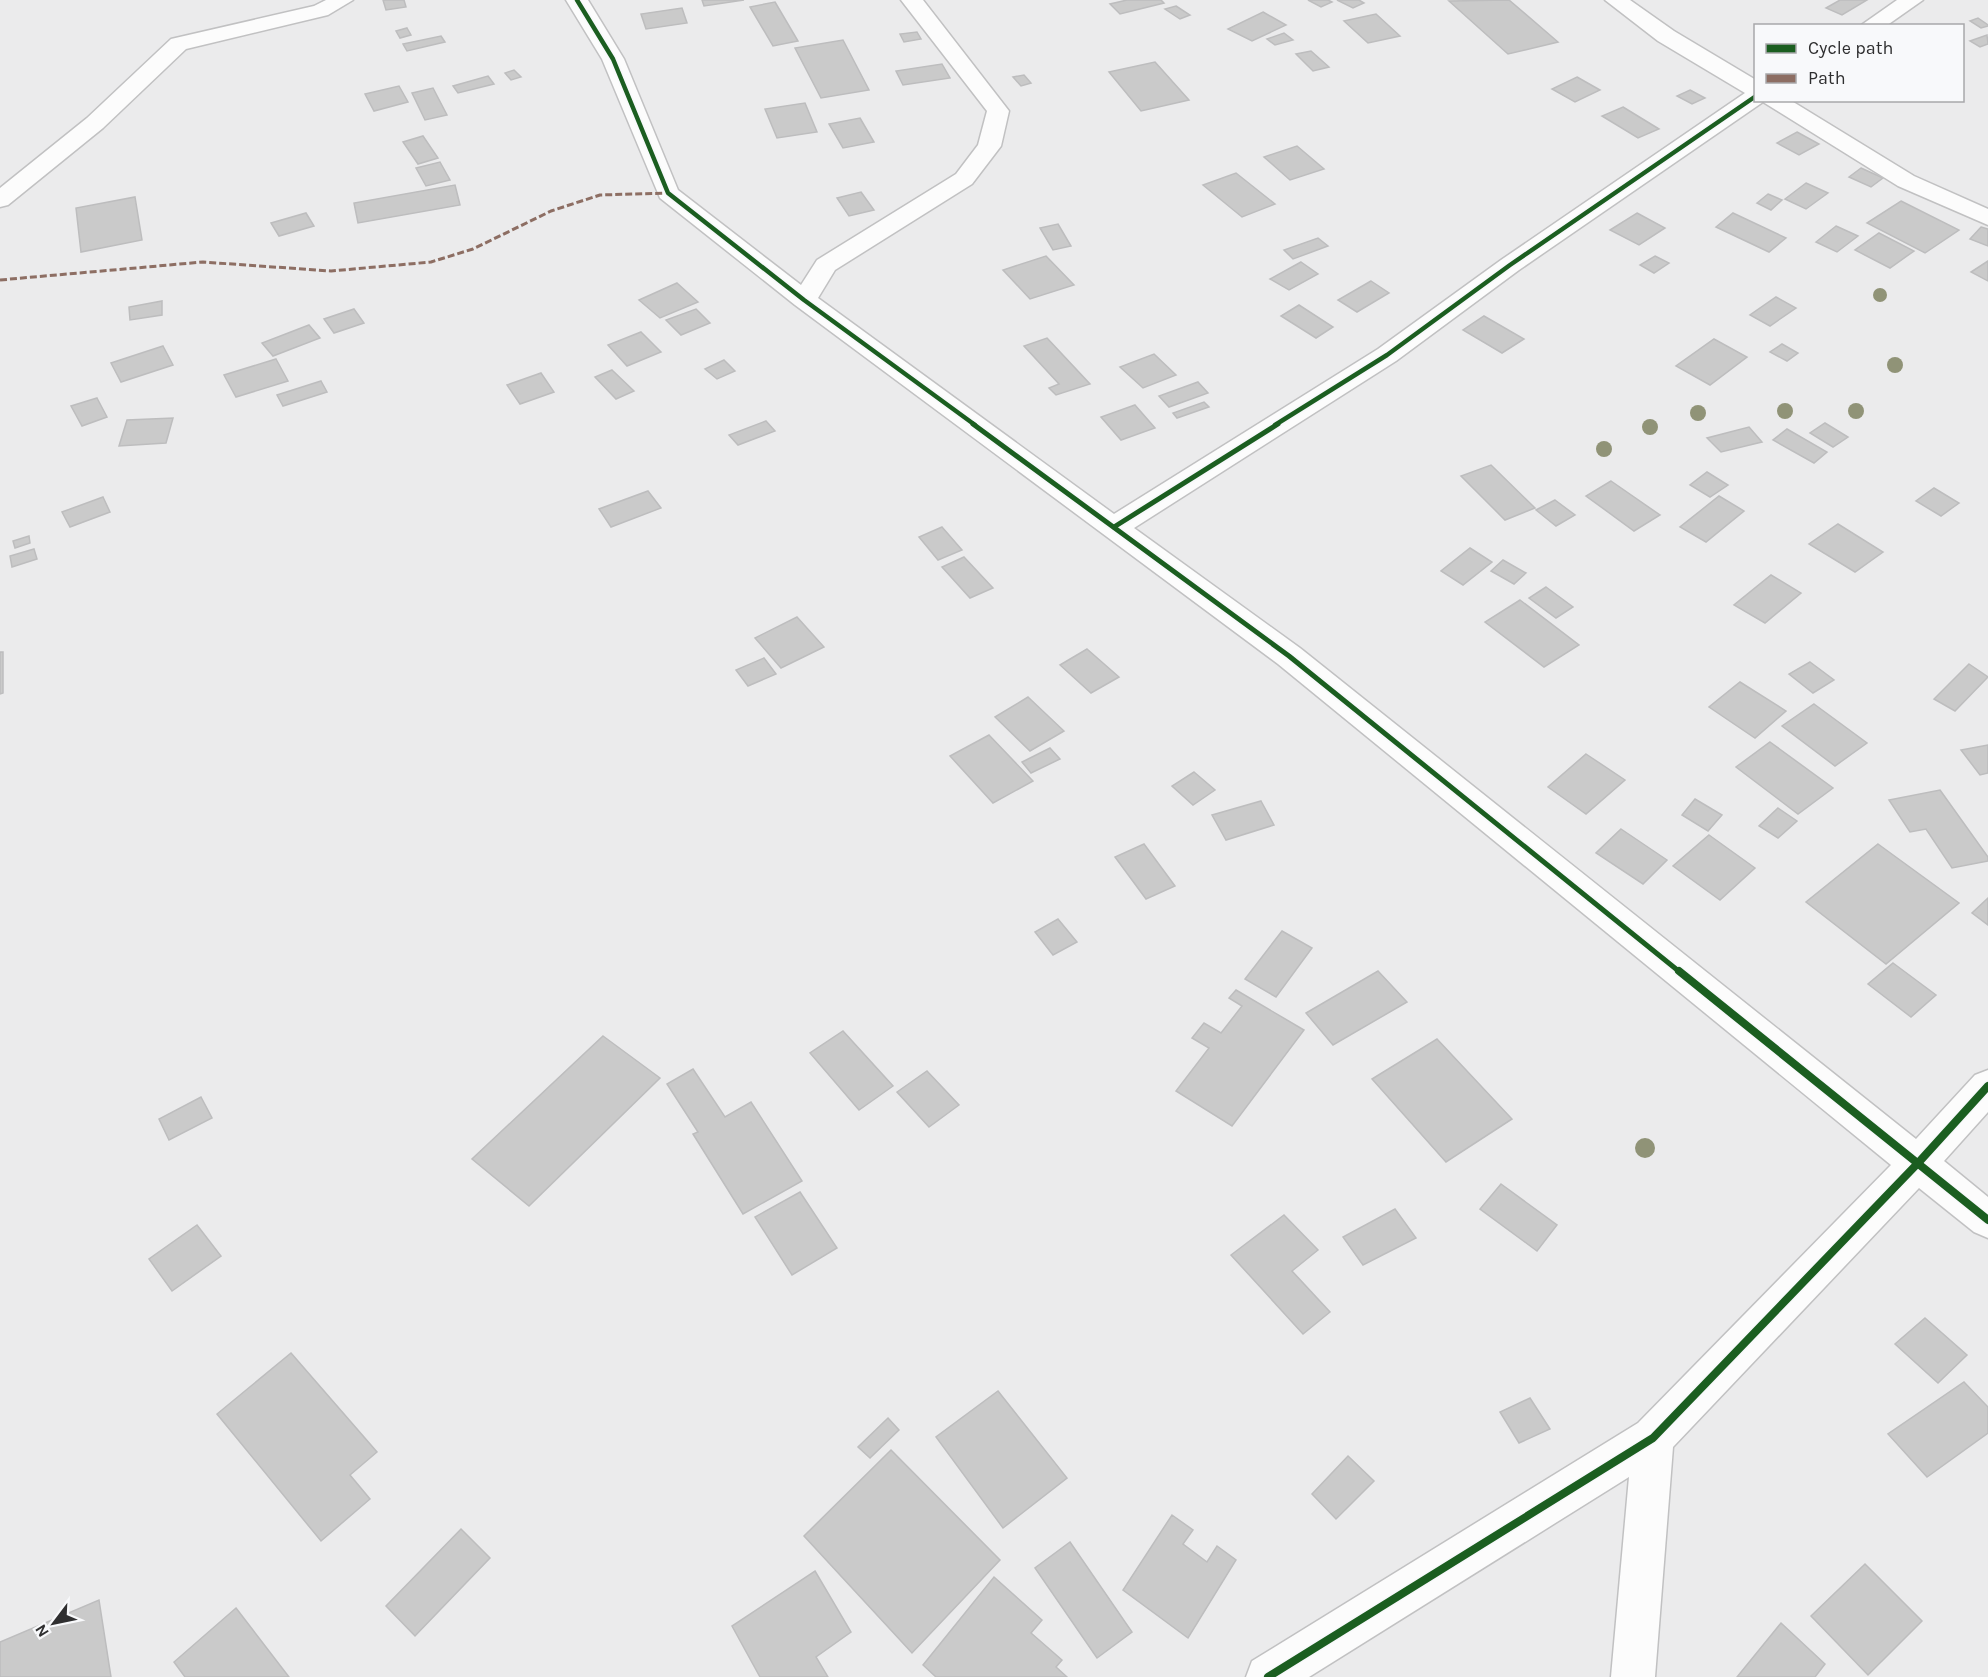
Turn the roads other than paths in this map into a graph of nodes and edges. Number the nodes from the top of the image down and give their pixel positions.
1 (342, 0) edge
2 (577, 0) edge
3 (912, 0) edge
4 (1616, 0) edge
5 (1912, 0) edge
6 (1873, 24) edge
7 (1754, 89) edge
8 (1754, 97) edge
9 (1776, 102) edge
10 (0, 200) edge
11 (1988, 218) edge
12 (804, 300) junction
13 (1114, 527) junction
14 (1988, 1086) edge
15 (1919, 1162) junction
16 (1988, 1220) edge
17 (1653, 1438) junction
18 (1268, 1677) edge
19 (1634, 1677) edge

1 - 10 street
2 - 12 street
3 - 12 street
4 - 7 street
5 - 6 street
8 - 13 street
9 - 11 street
12 - 13 street
13 - 15 street
14 - 15 street
15 - 16 street
15 - 17 street
17 - 18 street
17 - 19 street

